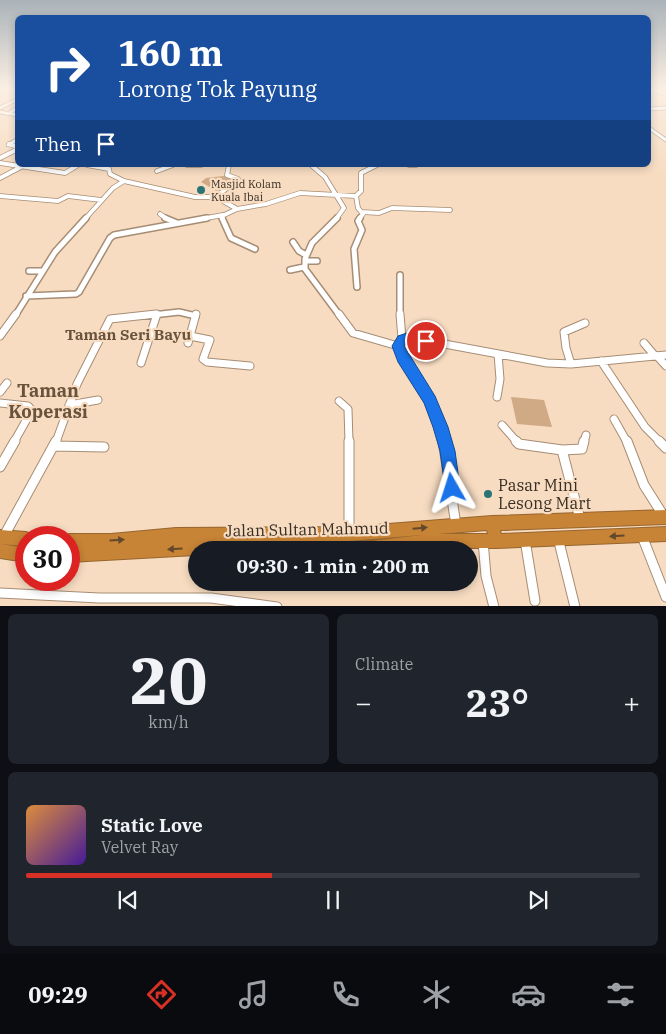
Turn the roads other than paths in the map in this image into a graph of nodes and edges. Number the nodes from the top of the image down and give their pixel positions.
1 (651, 129) edge
2 (666, 140) edge
3 (15, 141) edge
4 (15, 147) edge
5 (15, 150) edge
6 (0, 158) edge
7 (0, 163) edge
8 (15, 166) edge
9 (21, 167) joint
10 (75, 167) edge
11 (99, 167) edge
12 (168, 167) edge
13 (229, 167) edge
14 (313, 167) edge
15 (373, 167) edge
16 (157, 172) dead end
17 (0, 178) edge
18 (124, 181) junction
19 (336, 195) junction
20 (0, 196) edge
21 (356, 196) junction
22 (216, 197) junction
23 (101, 200) junction
24 (237, 209) junction
25 (450, 210) dead end
26 (362, 212) junction
27 (160, 214) dead end
28 (223, 215) junction
29 (180, 223) junction
30 (293, 242) dead end
31 (255, 249) dead end
32 (305, 261) junction
33 (317, 261) dead end
34 (290, 270) dead end
35 (29, 271) dead end
36 (42, 271) junction
37 (400, 275) dead end
38 (357, 287) dead end
39 (26, 296) junction
40 (157, 314) junction
41 (586, 323) dead end
42 (0, 336) edge
43 (400, 343) junction
44 (644, 343) dead end
45 (498, 354) junction
46 (666, 355) edge
47 (656, 356) junction
48 (602, 361) junction
49 (141, 363) dead end
50 (571, 364) junction
51 (250, 366) dead end
52 (666, 366) edge
53 (7, 383) dead end
54 (0, 392) edge
55 (497, 397) dead end
56 (98, 400) dead end
57 (339, 401) dead end
58 (0, 403) edge
59 (69, 405) junction
60 (614, 419) dead end
61 (502, 425) dead end
62 (586, 435) dead end
63 (54, 446) junction
64 (104, 447) dead end
65 (666, 448) edge
66 (562, 450) junction
67 (0, 467) edge
68 (665, 517) edge
69 (580, 519) junction
70 (492, 523) junction
71 (456, 525) junction
72 (349, 534) junction
73 (641, 534) junction
74 (666, 534) edge
75 (2, 537) edge
76 (15, 538) edge
77 (558, 538) junction
78 (525, 540) junction
79 (80, 541) edge
80 (490, 541) junction
81 (0, 552) edge
82 (15, 554) edge
83 (80, 554) edge
84 (0, 593) edge
85 (666, 597) edge
86 (535, 600) dead end
87 (277, 606) edge
88 (494, 606) edge
89 (575, 606) edge

1 - 2 street
3 - 4 street
5 - 6 street
7 - 8 street
9 - 10 street
9 - 17 street
11 - 18 street
12 - 16 street
13 - 22 street
14 - 19 street
15 - 21 street
18 - 22 street
18 - 23 street
19 - 21 street
19 - 24 street
19 - 32 street
20 - 23 street
21 - 26 street
22 - 24 street
23 - 36 street
24 - 28 street
25 - 26 street
26 - 38 street
27 - 29 street
28 - 29 street
28 - 31 street
29 - 39 street
30 - 32 street
32 - 33 street
32 - 34 street
32 - 43 street
35 - 36 street
36 - 39 street
37 - 43 street
39 - 42 street
40 - 49 street
40 - 51 street
40 - 59 street
41 - 50 street
43 - 45 street
43 - 71 street
44 - 47 street
45 - 50 street
45 - 55 street
46 - 47 street
47 - 48 street
47 - 52 street
48 - 50 street
48 - 65 street
53 - 54 street
56 - 59 street
57 - 72 street
58 - 67 street
59 - 63 street
60 - 68 street
61 - 66 street
62 - 66 street
63 - 64 street
63 - 75 street
66 - 69 street
68 - 69 highway, Jalan Sultan Mahmud
69 - 70 highway, Jalan Sultan Mahmud
70 - 71 highway, Jalan Sultan Mahmud
70 - 80 highway
72 -> 71 highway, Jalan Sultan Mahmud
79 -> 72 highway, Jalan Sultan Mahmud
73 - 74 highway, Jalan Sultan Mahmud
73 -> 77 highway, Jalan Sultan Mahmud
73 - 85 street
75 - 76 highway
77 - 78 highway, Jalan Sultan Mahmud
77 - 89 street
78 - 80 highway, Jalan Sultan Mahmud
78 - 86 street
80 -> 83 highway, Jalan Sultan Mahmud
80 - 88 street
81 - 82 highway
84 - 87 street

